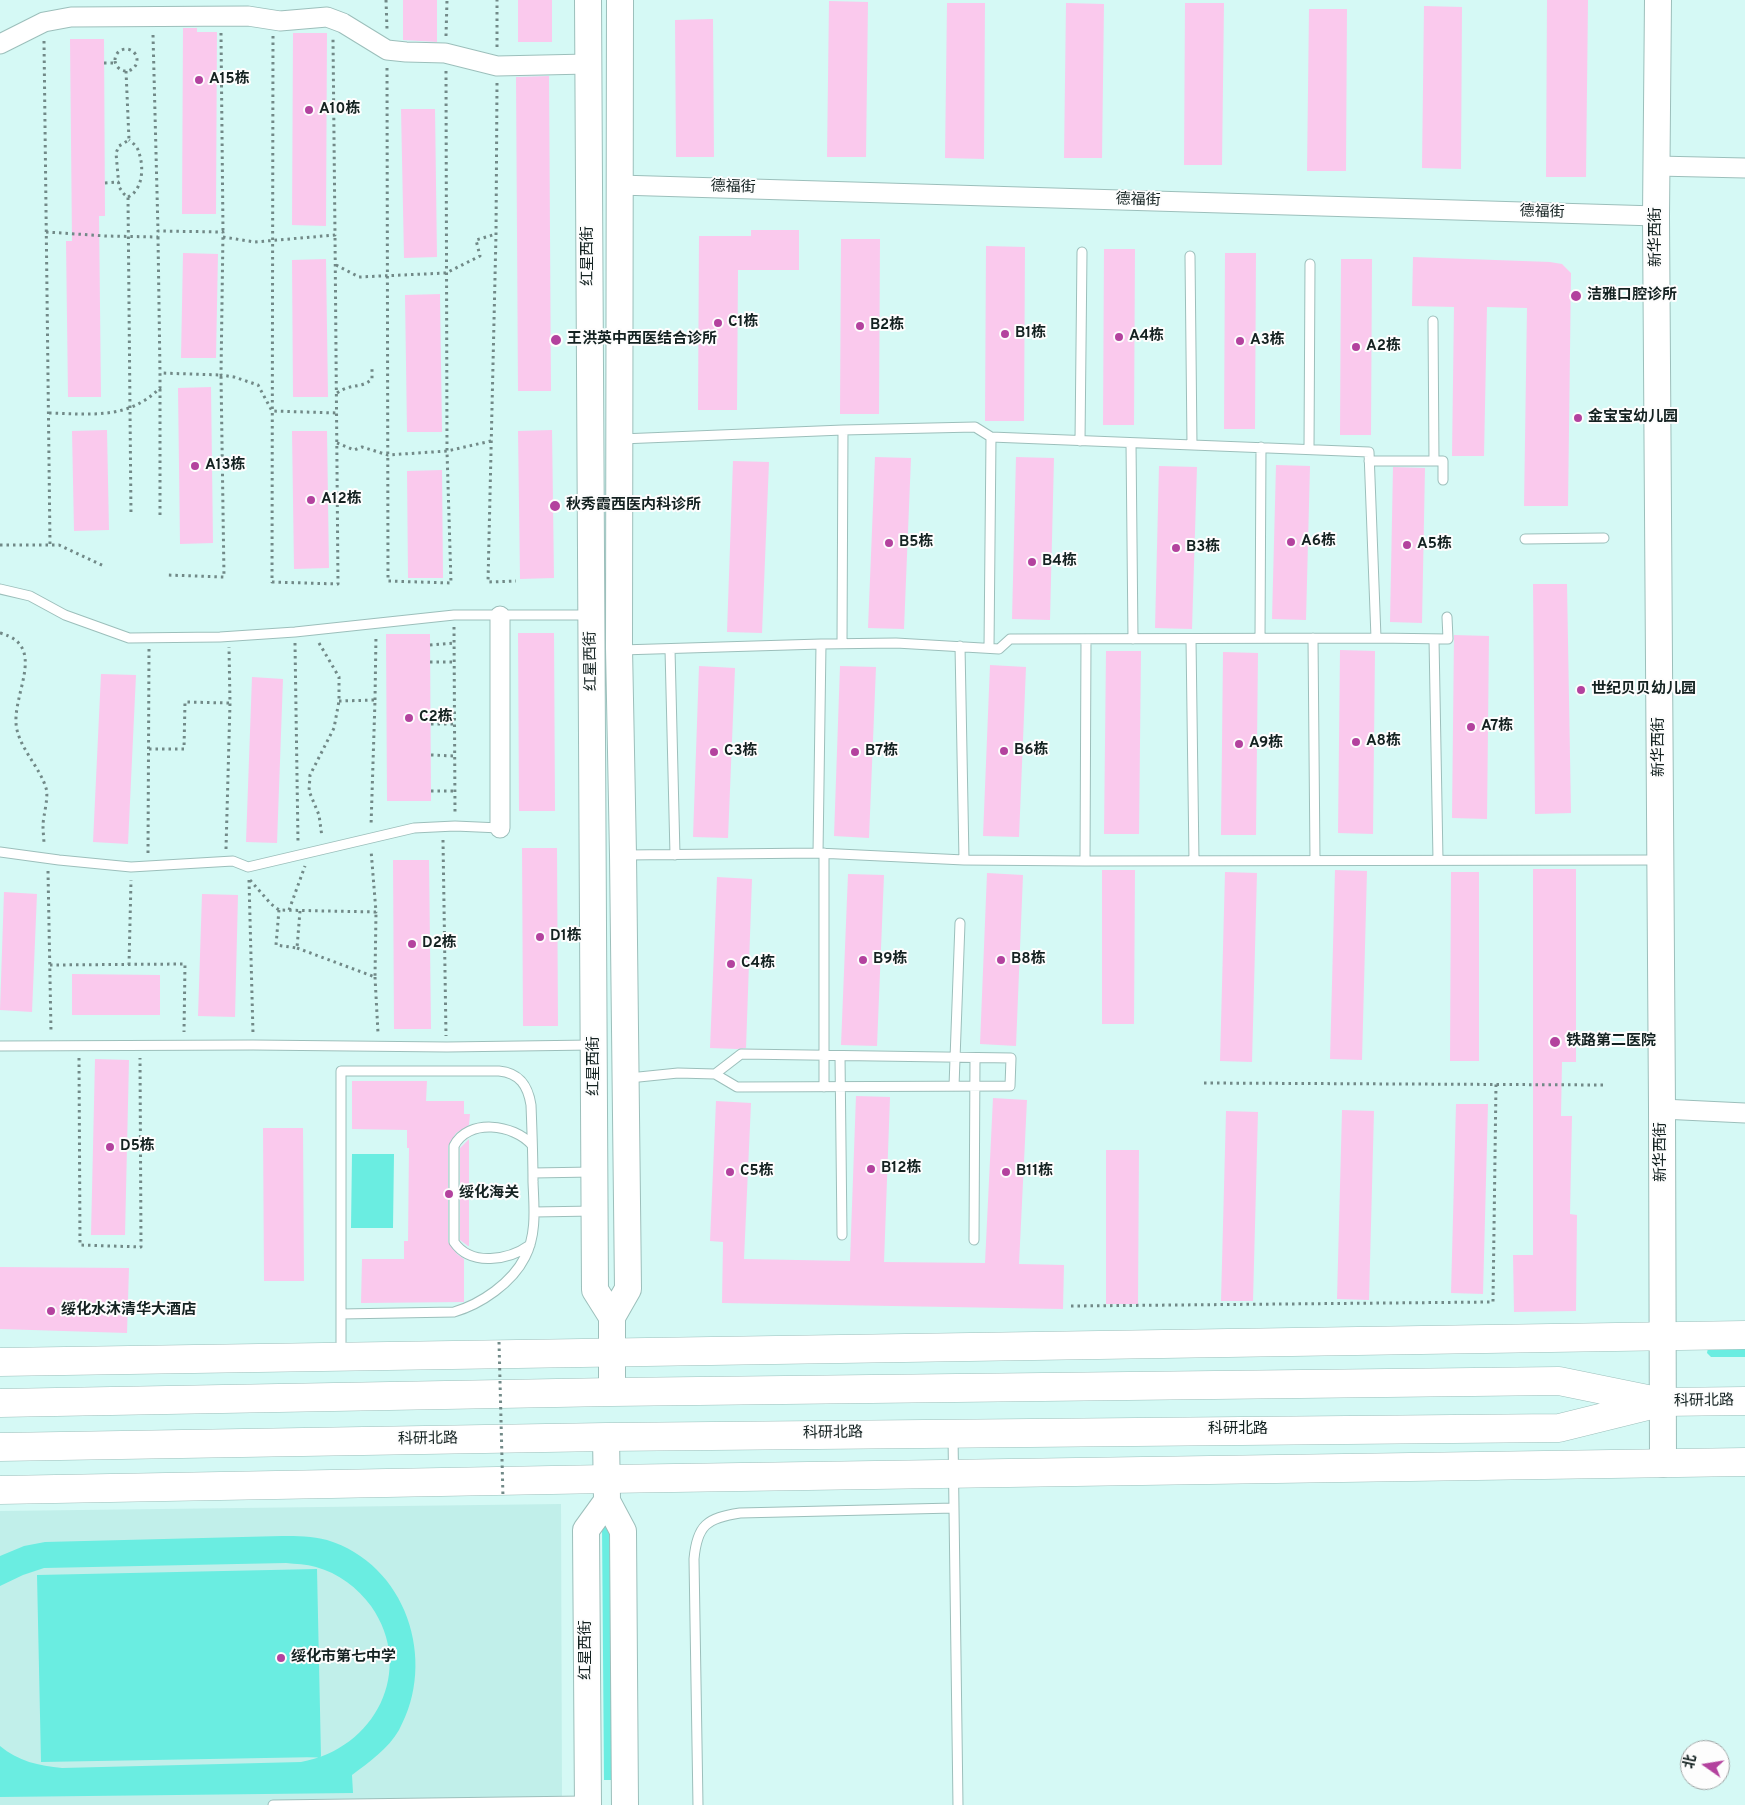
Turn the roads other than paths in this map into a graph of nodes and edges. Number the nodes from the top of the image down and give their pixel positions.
1 (588, 0) edge
2 (620, 0) edge
3 (1658, 0) edge
4 (0, 44) edge
5 (588, 64) junction
6 (1657, 166) junction
7 (1745, 168) edge
8 (589, 185) junction
9 (619, 185) junction
10 (1656, 216) junction
11 (1082, 252) dead end
12 (1190, 256) dead end
13 (1310, 264) dead end
14 (1433, 321) dead end
15 (842, 430) junction
16 (991, 437) junction
17 (620, 440) junction
18 (1080, 441) junction
19 (1132, 442) junction
20 (1192, 445) junction
21 (1261, 448) junction
22 (1309, 449) junction
23 (1369, 461) junction
24 (1434, 461) junction
25 (1443, 480) dead end
26 (1604, 538) dead end
27 (1525, 539) dead end
28 (0, 589) edge
29 (500, 616) junction
30 (1447, 617) dead end
31 (591, 621) junction
32 (1260, 638) junction
33 (1313, 638) junction
34 (1376, 638) junction
35 (619, 639) junction
36 (1086, 639) junction
37 (1133, 639) junction
38 (1191, 639) junction
39 (1434, 639) junction
40 (842, 643) junction
41 (821, 644) junction
42 (960, 646) junction
43 (989, 648) junction
44 (670, 649) junction
45 (500, 828) joint
46 (0, 852) edge
47 (821, 853) junction
48 (623, 854) junction
49 (675, 855) junction
50 (964, 860) junction
51 (1315, 860) junction
52 (1438, 860) junction
53 (1660, 860) junction
54 (1085, 861) junction
55 (1194, 861) junction
56 (960, 923) dead end
57 (594, 1044) junction
58 (0, 1046) edge
59 (822, 1056) junction
60 (840, 1056) junction
61 (954, 1057) junction
62 (975, 1058) junction
63 (715, 1074) junction
64 (626, 1078) junction
65 (595, 1079) junction
66 (954, 1086) junction
67 (975, 1086) junction
68 (824, 1087) junction
69 (841, 1087) junction
70 (1662, 1109) junction
71 (1745, 1113) edge
72 (532, 1144) junction
73 (595, 1172) junction
74 (533, 1173) junction
75 (595, 1211) junction
76 (534, 1212) junction
77 (842, 1234) dead end
78 (974, 1240) dead end
79 (530, 1245) junction
80 (341, 1314) junction
81 (612, 1317) junction
82 (1745, 1335) edge
83 (1662, 1336) junction
84 (341, 1342) dead end
85 (612, 1352) junction
86 (0, 1362) edge
87 (612, 1392) junction
88 (1745, 1401) edge
89 (1662, 1402) junction
90 (0, 1403) edge
91 (953, 1433) junction
92 (606, 1437) junction
93 (0, 1447) edge
94 (1745, 1462) edge
95 (1663, 1464) junction
96 (954, 1474) junction
97 (0, 1490) edge
98 (607, 1490) junction
99 (954, 1508) junction
100 (588, 1803) edge
101 (625, 1803) edge
102 (273, 1805) edge
103 (289, 1805) edge
104 (698, 1805) edge
105 (958, 1805) edge

1 - 5 main road, 红星西街
2 - 9 main road, 红星西街
3 - 6 main road, 新华西街
4 - 5 street
5 - 8 main road, 红星西街
6 - 7 street
6 - 10 main road, 新华西街
8 - 9 main road
8 - 31 main road, 红星西街
9 - 10 street, 德福街
9 - 17 main road, 红星西街
10 - 53 main road, 新华西街
11 - 18 lane
12 - 20 lane
13 - 22 lane
14 - 24 lane
15 - 16 lane
15 - 17 lane
15 - 40 lane
16 - 18 lane
16 - 43 lane
17 - 35 main road, 红星西街
18 - 19 lane
19 - 20 lane
19 - 37 lane
20 - 21 lane
21 - 22 lane
21 - 32 lane
22 - 23 lane
23 - 24 lane
23 - 34 lane
24 - 25 lane
26 - 27 lane
28 - 29 lane
29 - 31 lane
29 - 45 street
30 - 39 lane
31 - 35 main road
31 - 57 main road, 红星西街
32 - 33 lane
32 - 38 lane
33 - 34 lane
33 - 51 lane
34 - 39 lane
35 - 44 lane
35 - 48 main road, 红星西街
36 - 37 lane
36 - 43 lane
36 - 54 lane
37 - 38 lane
38 - 55 lane
39 - 52 lane
40 - 41 lane
40 - 42 lane
41 - 44 lane
41 - 47 lane
42 - 43 lane
42 - 50 lane
44 - 49 lane
45 - 46 lane
47 - 49 lane
47 - 50 lane
47 - 59 lane
48 - 49 lane
48 - 64 main road, 红星西街
50 - 54 lane
51 - 52 lane
51 - 55 lane
52 - 53 lane
53 - 70 main road, 新华西街
54 - 55 lane
56 - 61 lane
57 - 58 lane
57 - 65 main road, 红星西街
59 - 60 lane
59 - 63 lane
59 - 68 lane
60 - 61 lane
60 - 69 lane
61 - 62 lane
61 - 66 lane
62 - 67 lane
62 - 67 lane
63 - 64 lane
63 - 68 lane
64 - 65 main road
64 - 81 main road, 红星西街
65 - 73 main road, 红星西街
66 - 67 lane
66 - 69 lane
67 - 78 lane
68 - 69 lane
69 - 77 lane
70 - 71 street
70 - 83 main road, 新华西街
72 - 74 lane
72 - 79 lane
72 - 80 lane
73 - 74 lane
73 - 75 main road, 红星西街
74 - 76 lane
75 - 76 lane
75 - 81 main road, 红星西街
76 - 79 lane
79 - 80 lane
80 - 84 lane
81 - 85 main road, 红星西街
82 - 83 main road
83 - 85 main road
83 - 89 main road, 新华西街
85 - 86 main road
85 - 87 main road, 红星西街
87 - 89 main road, 科研北路
87 - 90 main road, 科研北路
88 - 89 main road, 科研北路
89 - 91 main road, 科研北路
89 - 95 main road, 新华西街
91 - 92 main road, 科研北路
91 - 96 lane
92 - 93 main road, 科研北路
92 - 98 main road
94 - 95 main road
95 - 96 main road
96 - 98 main road
96 - 99 lane
97 - 98 main road
98 - 100 main road, 红星西街
98 - 101 main road
99 - 104 lane
99 - 105 lane
100 - 101 main road
100 - 103 lane
102 - 103 lane

